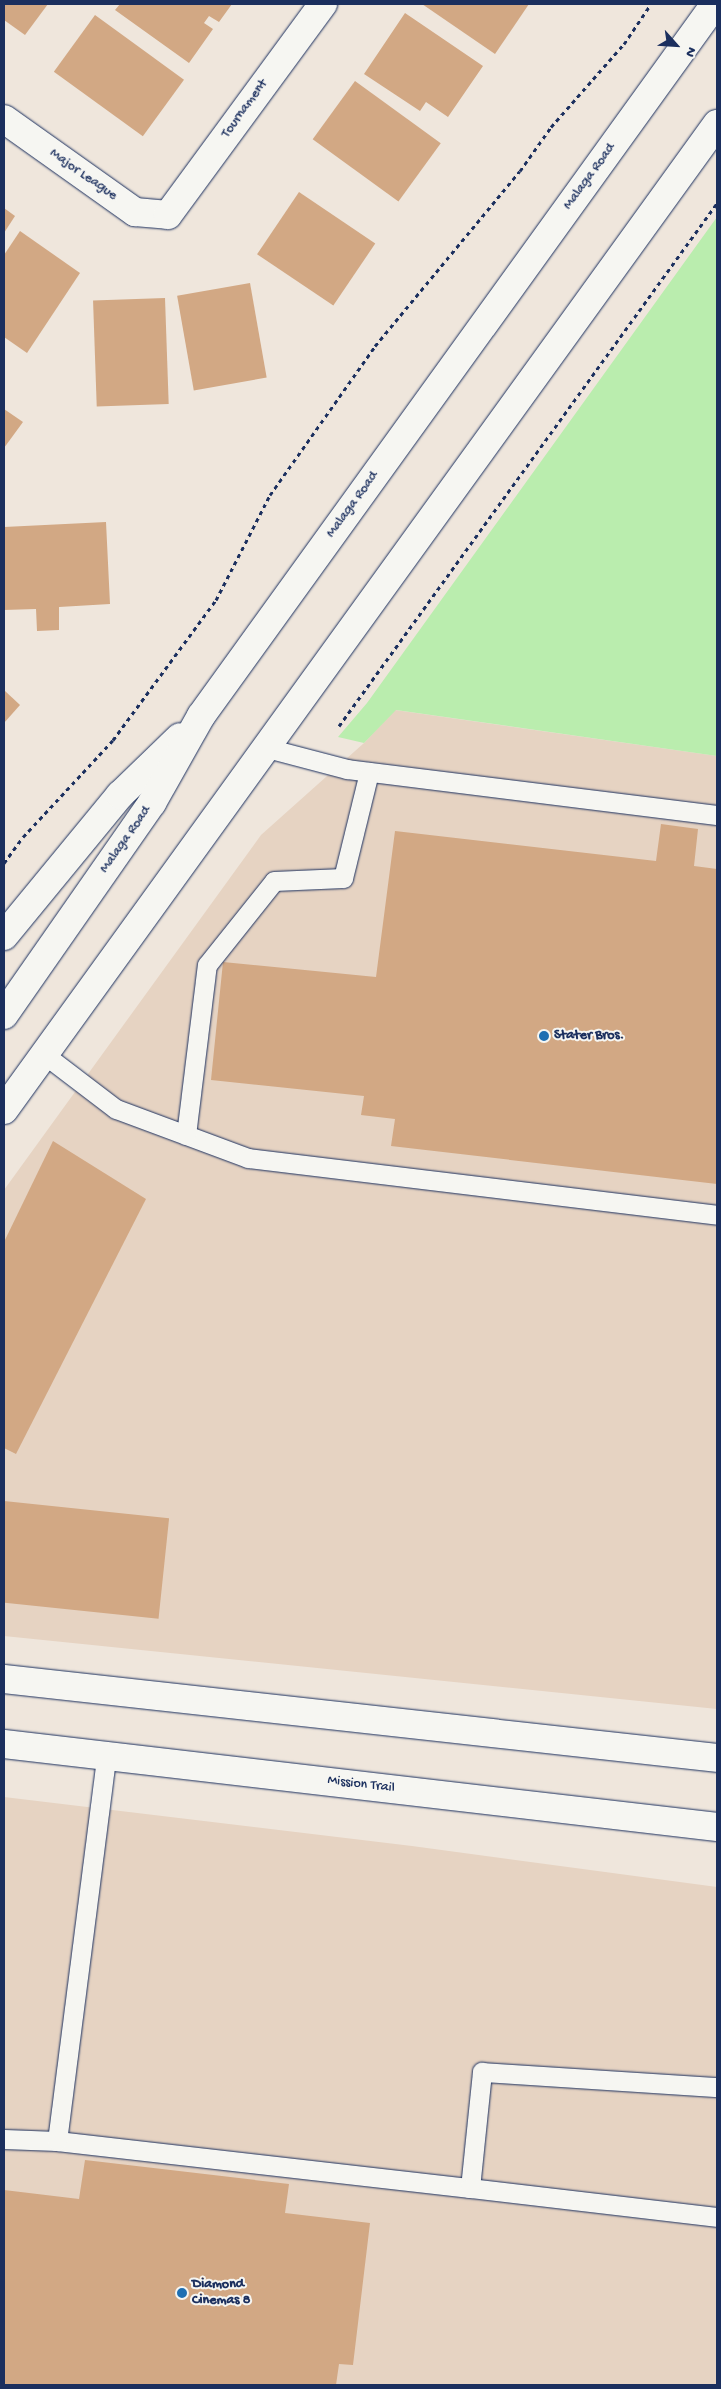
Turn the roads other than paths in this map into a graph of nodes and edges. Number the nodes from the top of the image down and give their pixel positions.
1 (323, 4) edge
2 (715, 4) edge
3 (4, 119) edge
4 (717, 124) edge
5 (168, 215) joint
6 (201, 716) junction
7 (268, 748) junction
8 (369, 772) junction
9 (717, 815) edge
10 (4, 936) edge
11 (4, 1015) edge
12 (45, 1055) junction
13 (4, 1110) edge
14 (186, 1135) junction
15 (717, 1215) edge
16 (4, 1679) edge
17 (4, 1744) edge
18 (106, 1756) junction
19 (717, 1758) edge
20 (717, 1827) edge
21 (717, 2087) edge
22 (4, 2139) edge
23 (57, 2141) junction
24 (470, 2188) junction
25 (717, 2216) edge

1 - 5 street, Tournament
2 - 6 street, Malaga Road
3 - 5 street, Major League
4 - 7 street
6 - 10 street
6 - 11 street, Malaga Road
7 - 8 lane
7 - 12 street
8 - 9 lane
8 - 14 lane
12 - 13 street
12 - 14 lane
14 - 15 lane
16 - 19 street
17 - 18 street, Mission Trail
18 - 20 street, Mission Trail
18 - 23 lane
21 - 24 lane
22 - 23 lane
23 - 24 lane
24 - 25 lane

